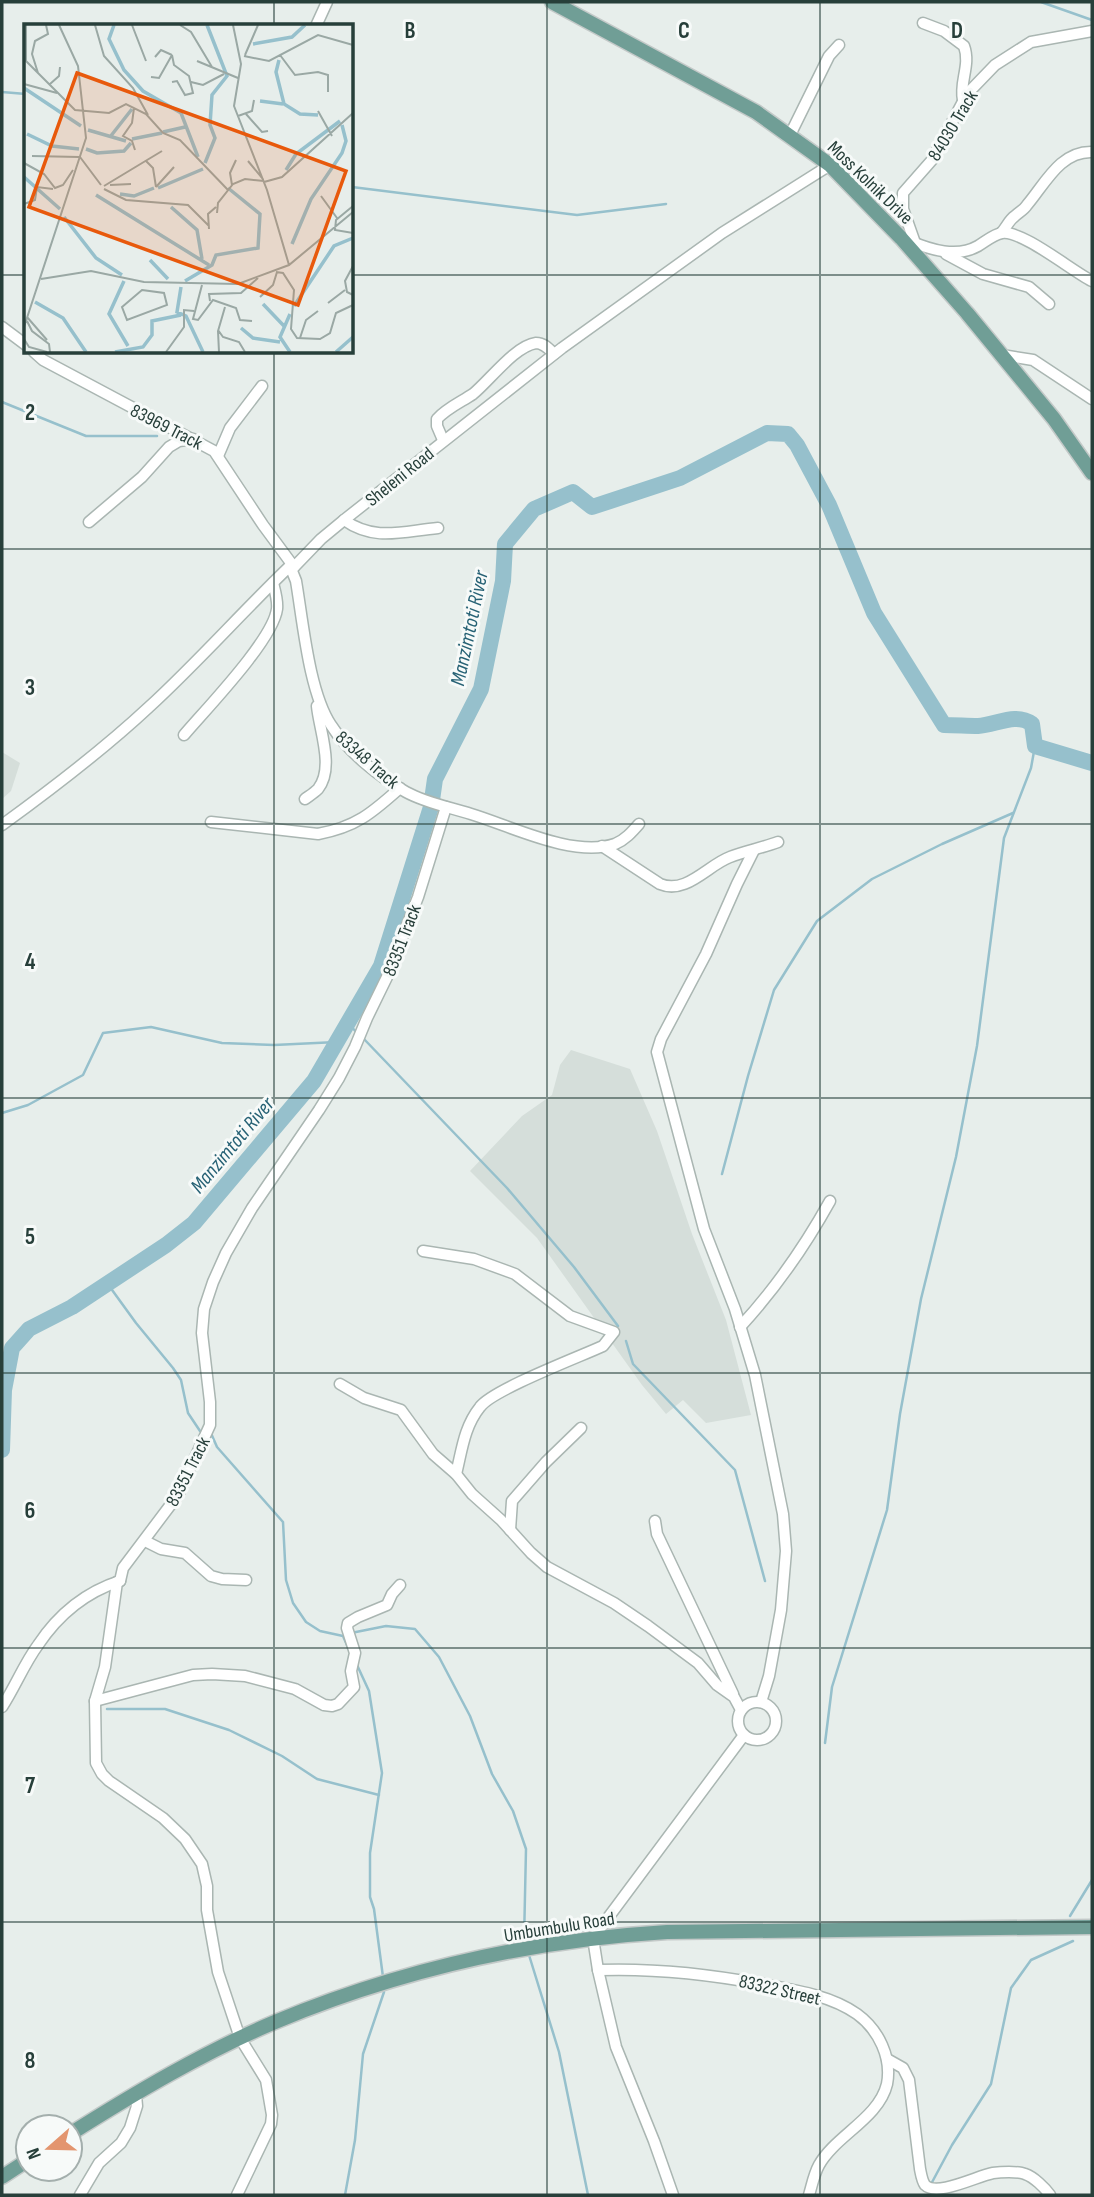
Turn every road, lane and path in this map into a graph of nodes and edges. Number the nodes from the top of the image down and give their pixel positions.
1 (327, 2) edge
2 (552, 2) edge
3 (923, 23) dead end
4 (317, 24) edge
5 (1092, 31) edge
6 (839, 45) dead end
7 (962, 100) junction
8 (790, 135) junction
9 (1092, 152) edge
10 (830, 164) junction
11 (1001, 233) junction
12 (901, 238) junction
13 (915, 243) junction
14 (941, 250) junction
15 (1092, 281) edge
16 (1049, 304) dead end
17 (2, 327) edge
18 (24, 344) edge
19 (36, 354) edge
20 (554, 354) junction
21 (1002, 355) junction
22 (262, 386) dead end
23 (1092, 399) edge
24 (192, 439) junction
25 (443, 440) junction
26 (218, 456) junction
27 (1092, 473) edge
28 (344, 520) junction
29 (89, 522) dead end
30 (438, 528) dead end
31 (292, 566) junction
32 (273, 583) junction
33 (318, 697) junction
34 (184, 734) dead end
35 (400, 788) junction
36 (304, 799) dead end
37 (441, 806) junction
38 (211, 822) dead end
39 (639, 824) dead end
40 (2, 825) edge
41 (778, 842) dead end
42 (602, 846) junction
43 (754, 850) junction
44 (830, 1201) dead end
45 (423, 1251) dead end
46 (740, 1326) junction
47 (340, 1384) dead end
48 (581, 1429) dead end
49 (456, 1474) junction
50 (512, 1501) junction
51 (490, 1509) junction
52 (655, 1521) dead end
53 (510, 1530) junction
54 (145, 1541) junction
55 (246, 1580) dead end
56 (120, 1581) junction
57 (400, 1585) dead end
58 (734, 1697) junction
59 (95, 1701) junction
60 (761, 1702) junction
61 (2, 1707) edge
62 (741, 1710) junction
63 (744, 1735) junction
64 (1092, 1927) edge
65 (593, 1938) junction
66 (598, 1970) junction
67 (240, 2038) junction
68 (887, 2059) junction
69 (136, 2095) junction
70 (84, 2126) edge
71 (80, 2195) edge
72 (237, 2195) edge
73 (673, 2195) edge
74 (809, 2195) edge
75 (1050, 2195) edge

1 - 4 street
2 - 8 main road, Moss Kolnik Drive
3 - 7 street
5 - 7 street, 84030 Track
6 - 8 street
7 - 13 street, 84030 Track
8 - 10 main road, Moss Kolnik Drive
9 - 11 street
10 - 12 main road, Moss Kolnik Drive
10 - 20 street, Sheleni Road
11 - 14 street
11 - 15 street
12 - 13 street
12 - 21 main road, Moss Kolnik Drive
13 - 14 street
14 - 16 street
17 - 18 street
19 - 24 street, 83969 Track
20 - 25 street, Sheleni Road
20 - 25 street
21 - 23 street
21 - 27 main road, Moss Kolnik Drive
22 - 26 street
24 - 26 street, 83969 Track
24 - 29 street
25 - 28 street, Sheleni Road
26 - 31 street, 83969 Track
28 - 30 street
28 - 31 street, Sheleni Road
31 - 32 street, Sheleni Road
31 - 33 street, 83348 Track
32 - 34 street
32 - 40 street, Sheleni Road
33 - 35 street, 83348 Track
33 - 36 street
35 - 37 street, 83348 Track
35 - 38 street
37 - 42 street, 83348 Track
37 - 54 street, 83351 Track
39 - 42 street, 83348 Track
41 - 43 street
42 - 43 street
43 - 46 street
44 - 46 street
45 - 49 street
46 - 60 street
47 - 49 street
48 - 50 street
49 - 51 street
50 - 51 street
50 - 53 street
51 - 53 street
52 - 58 street
53 - 58 street
54 - 55 street
54 - 56 street, 83351 Track
56 - 59 street, 83351 Track
56 - 61 street
57 - 59 street
58 - 62 street
59 - 67 street, 83351 Track
60 - 62 street
60 - 63 street
62 - 63 street
63 - 65 street
64 - 65 main road, Umbumbulu Road
65 - 66 street
65 - 67 main road, Umbumbulu Road
66 - 68 street, 83322 Street
66 - 73 street
67 - 69 main road, Umbumbulu Road
67 - 72 street, 83351 Track
68 - 74 street
68 - 75 street, 83322 Street
69 - 70 main road, Umbumbulu Road
69 - 71 street

